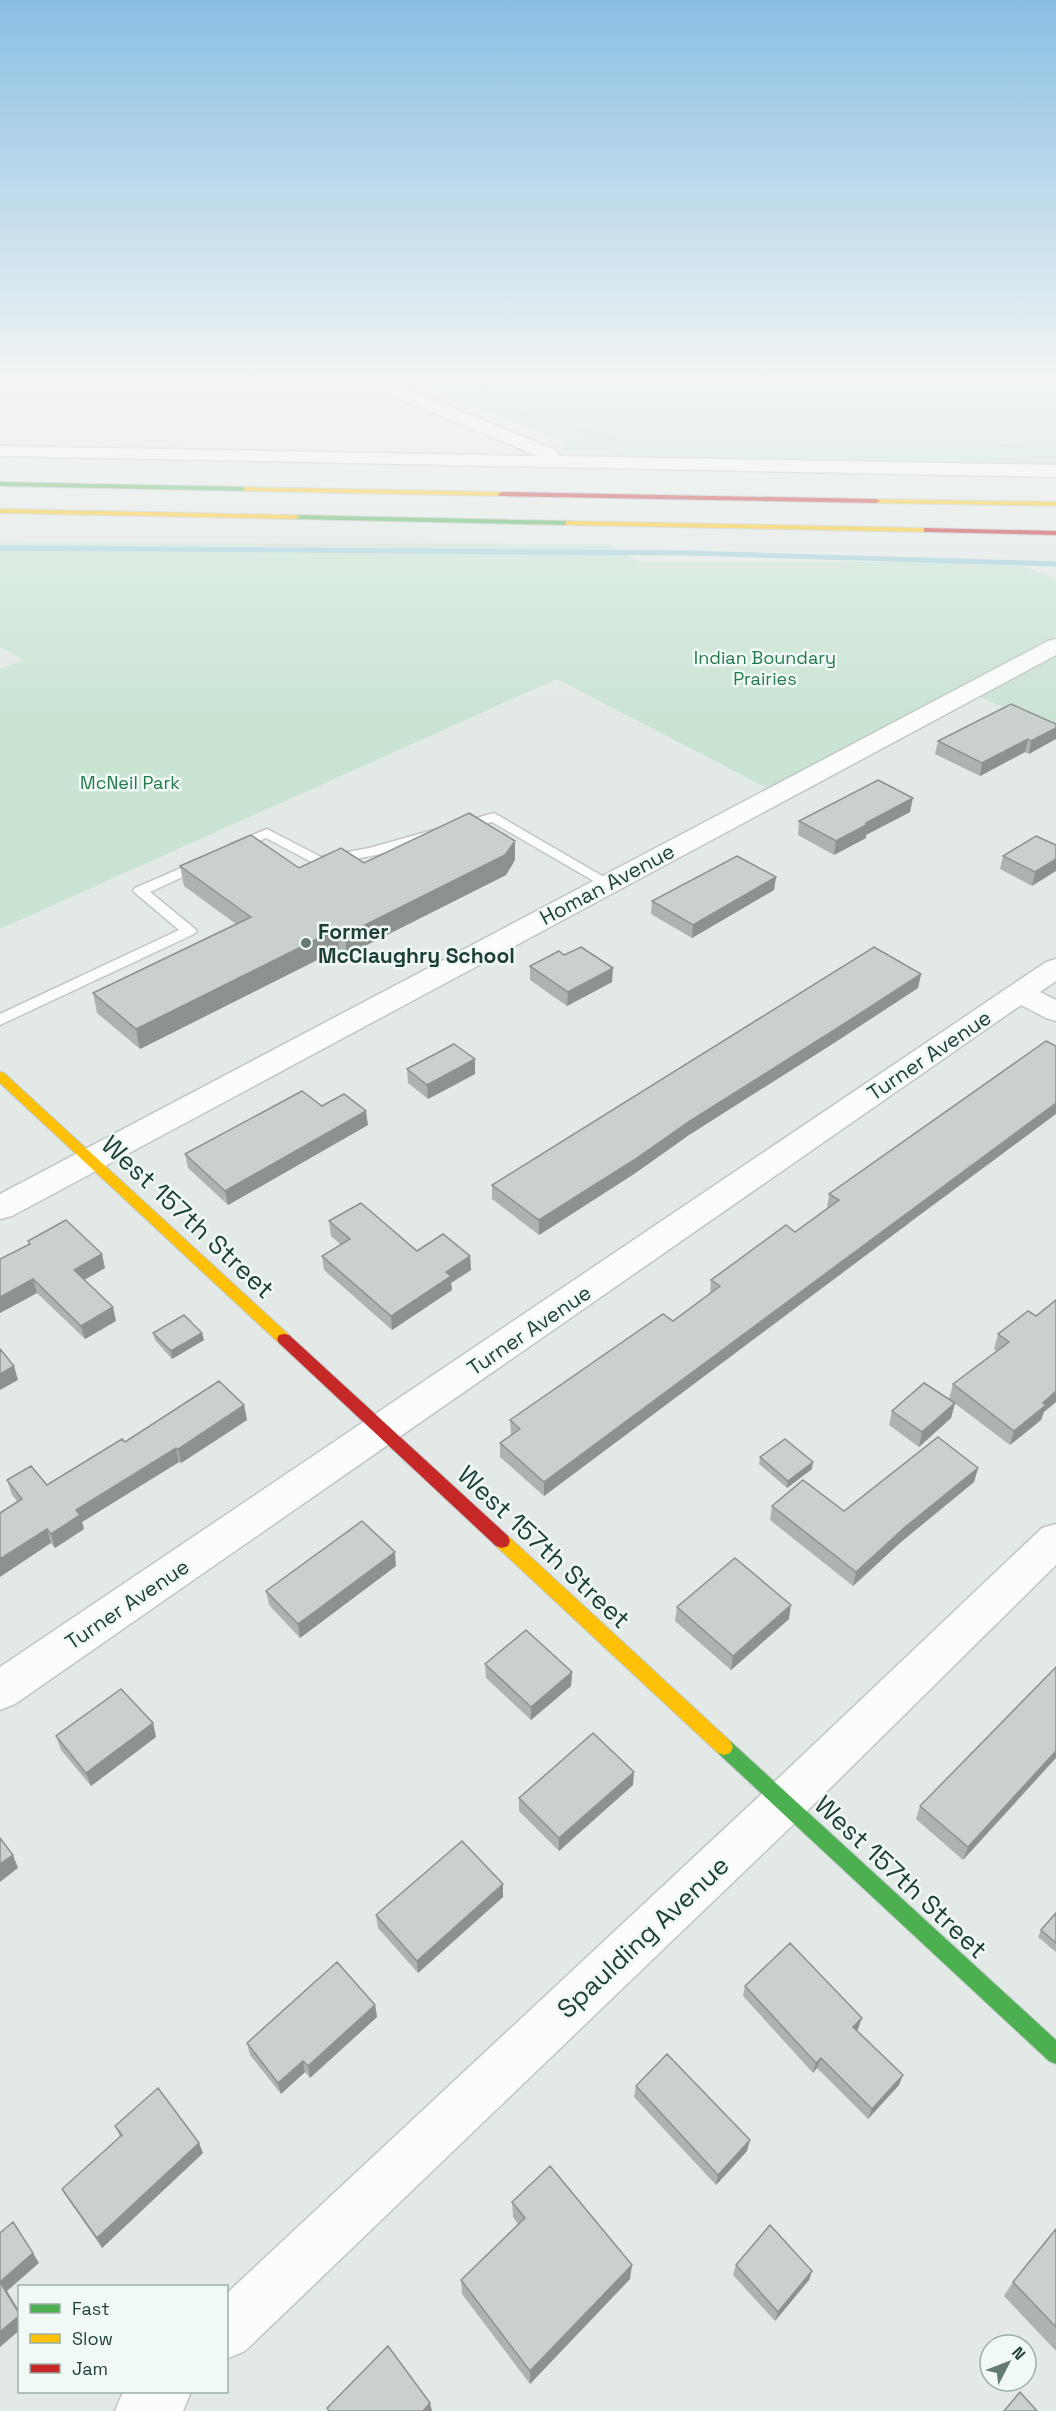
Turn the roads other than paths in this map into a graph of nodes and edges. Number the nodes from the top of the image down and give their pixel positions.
1 (293, 489) edge
2 (420, 489) edge
3 (454, 491) junction
4 (1056, 504) edge
5 (0, 511) edge
6 (296, 517) junction
7 (0, 521) edge
8 (1056, 533) edge
9 (1056, 646) edge
10 (609, 884) junction
11 (1056, 968) edge
12 (1020, 993) junction
13 (1056, 1012) edge
14 (0, 1020) edge
15 (0, 1076) edge
16 (90, 1159) junction
17 (0, 1208) edge
18 (383, 1430) junction
19 (1056, 1540) edge
20 (0, 1691) edge
21 (785, 1802) junction
22 (1056, 2054) edge
23 (228, 2330) edge
24 (161, 2393) edge
25 (143, 2411) edge

1 - 3 main road
2 - 3 main road
3 - 4 main road
5 - 6 main road
6 - 7 main road
6 - 8 main road
9 - 10 street, Homan Avenue
10 - 14 lane
10 - 16 street, Homan Avenue
11 - 12 street, Turner Avenue
12 - 13 street
12 - 18 street, Turner Avenue
15 - 16 main road, West 157th Street
16 - 17 street, Homan Avenue
16 - 18 main road, West 157th Street
18 - 20 street, Turner Avenue
18 - 21 main road, West 157th Street
19 - 21 street, Spaulding Avenue
21 - 22 main road, West 157th Street
21 - 23 street, Spaulding Avenue
24 - 25 street

